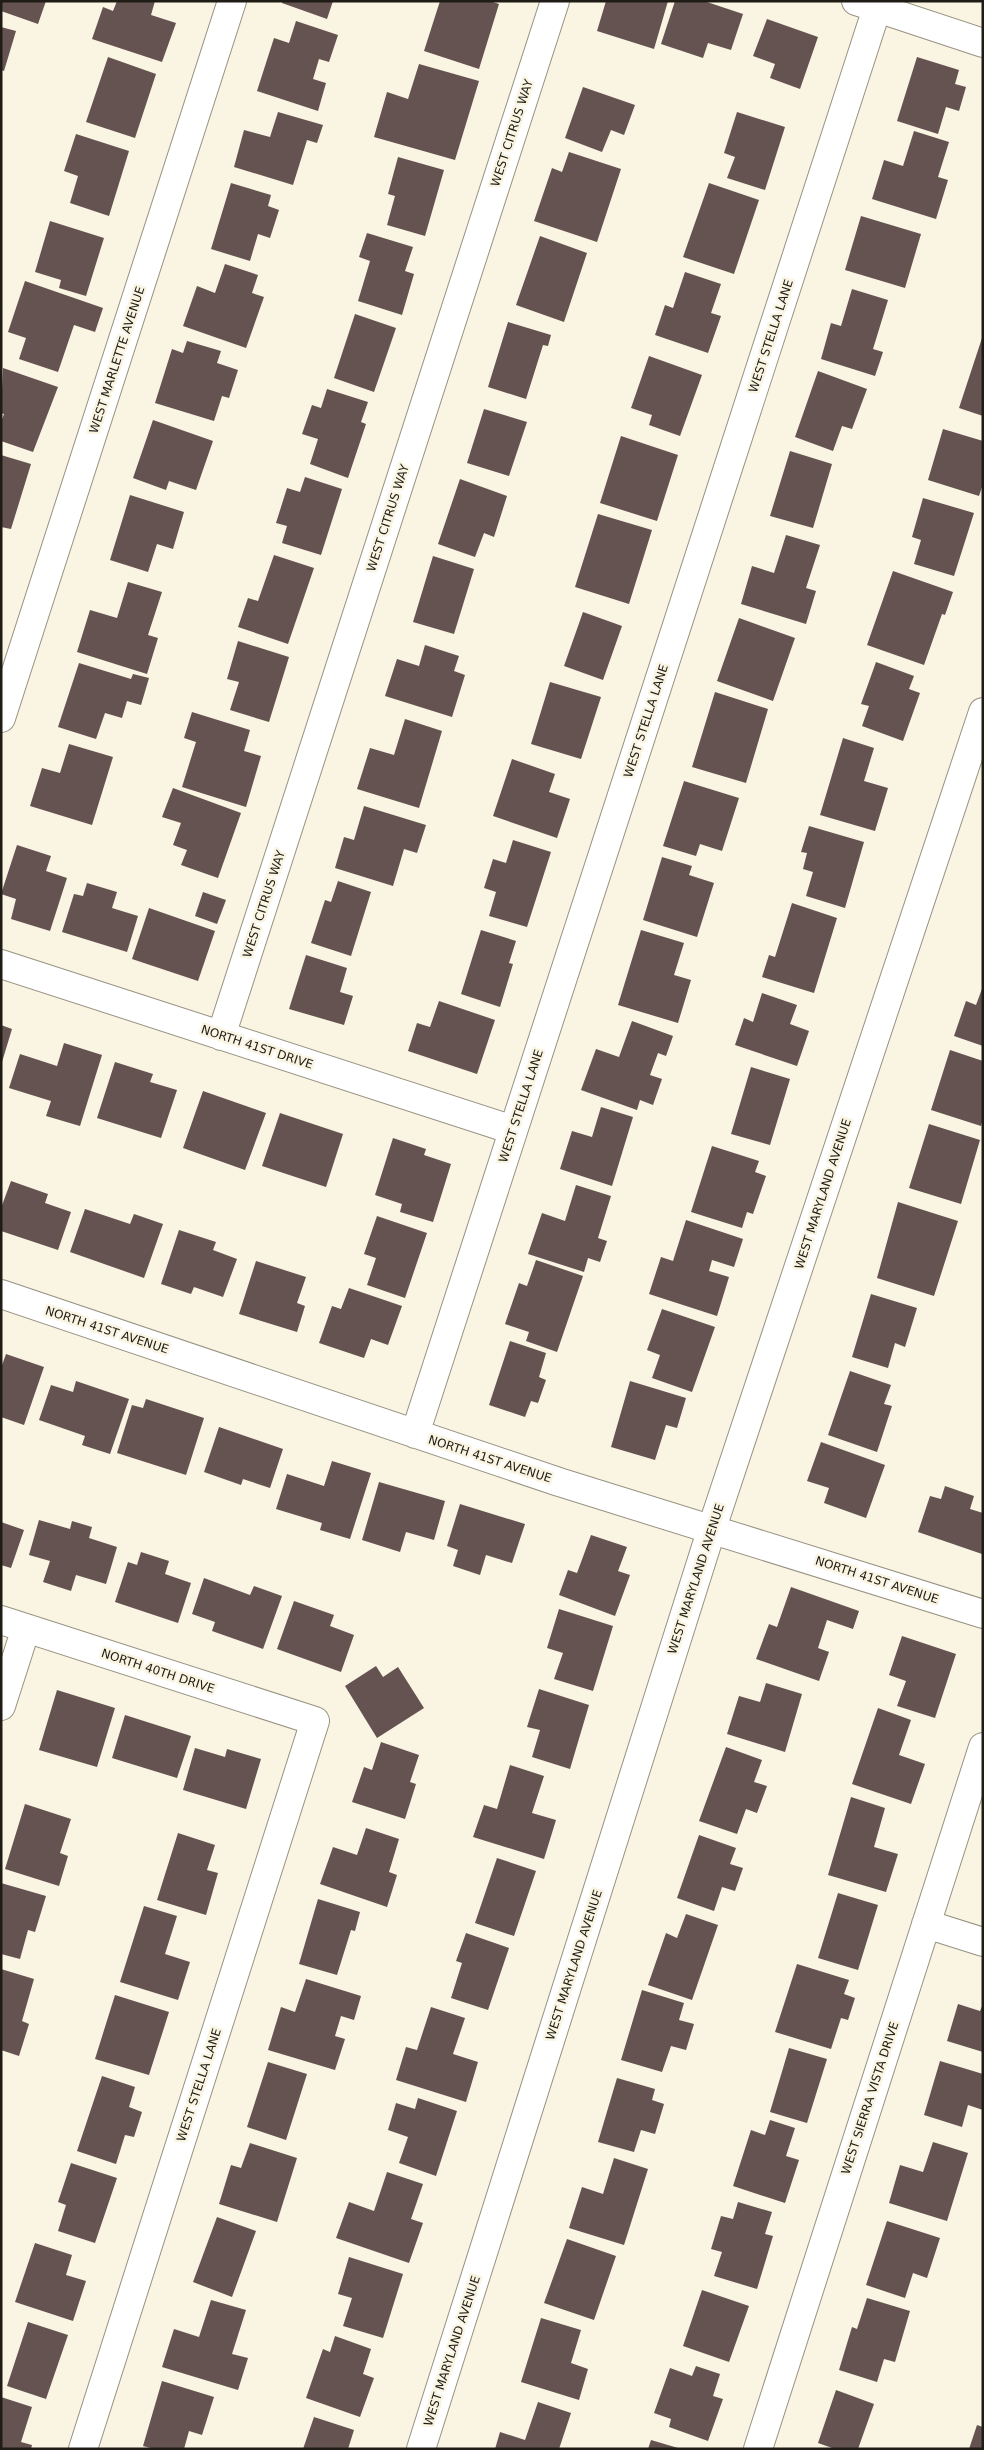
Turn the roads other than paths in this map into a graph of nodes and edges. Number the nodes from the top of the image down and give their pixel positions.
1 (232, 1) edge
2 (555, 1) edge
3 (866, 5) edge
4 (983, 43) edge
5 (983, 712) edge
6 (1, 718) edge
7 (1, 964) edge
8 (221, 1036) junction
9 (513, 1130) junction
10 (1, 1294) edge
11 (415, 1434) junction
12 (712, 1528) junction
13 (983, 1614) edge
14 (14, 1624) edge
15 (1, 1706) edge
16 (315, 1721) joint
17 (983, 1747) edge
18 (926, 1924) junction
19 (983, 1942) edge
20 (83, 2449) edge
21 (421, 2449) edge
22 (758, 2449) edge

1 - 6 street, WEST MARLETTE AVENUE
2 - 8 street, WEST CITRUS WAY
3 - 4 street
3 - 9 street, WEST STELLA LANE
5 - 12 street, WEST MARYLAND AVENUE
7 - 8 street, NORTH 41ST DRIVE
8 - 9 street, NORTH 41ST DRIVE
9 - 11 street, WEST STELLA LANE
10 - 11 street, NORTH 41ST AVENUE
11 - 12 street, NORTH 41ST AVENUE
12 - 13 street, NORTH 41ST AVENUE
12 - 21 street, WEST MARYLAND AVENUE
14 - 15 street
14 - 16 street, NORTH 40TH DRIVE
16 - 20 street, WEST STELLA LANE
17 - 18 street, WEST SIERRA VISTA DRIVE
18 - 19 street
18 - 22 street, WEST SIERRA VISTA DRIVE

